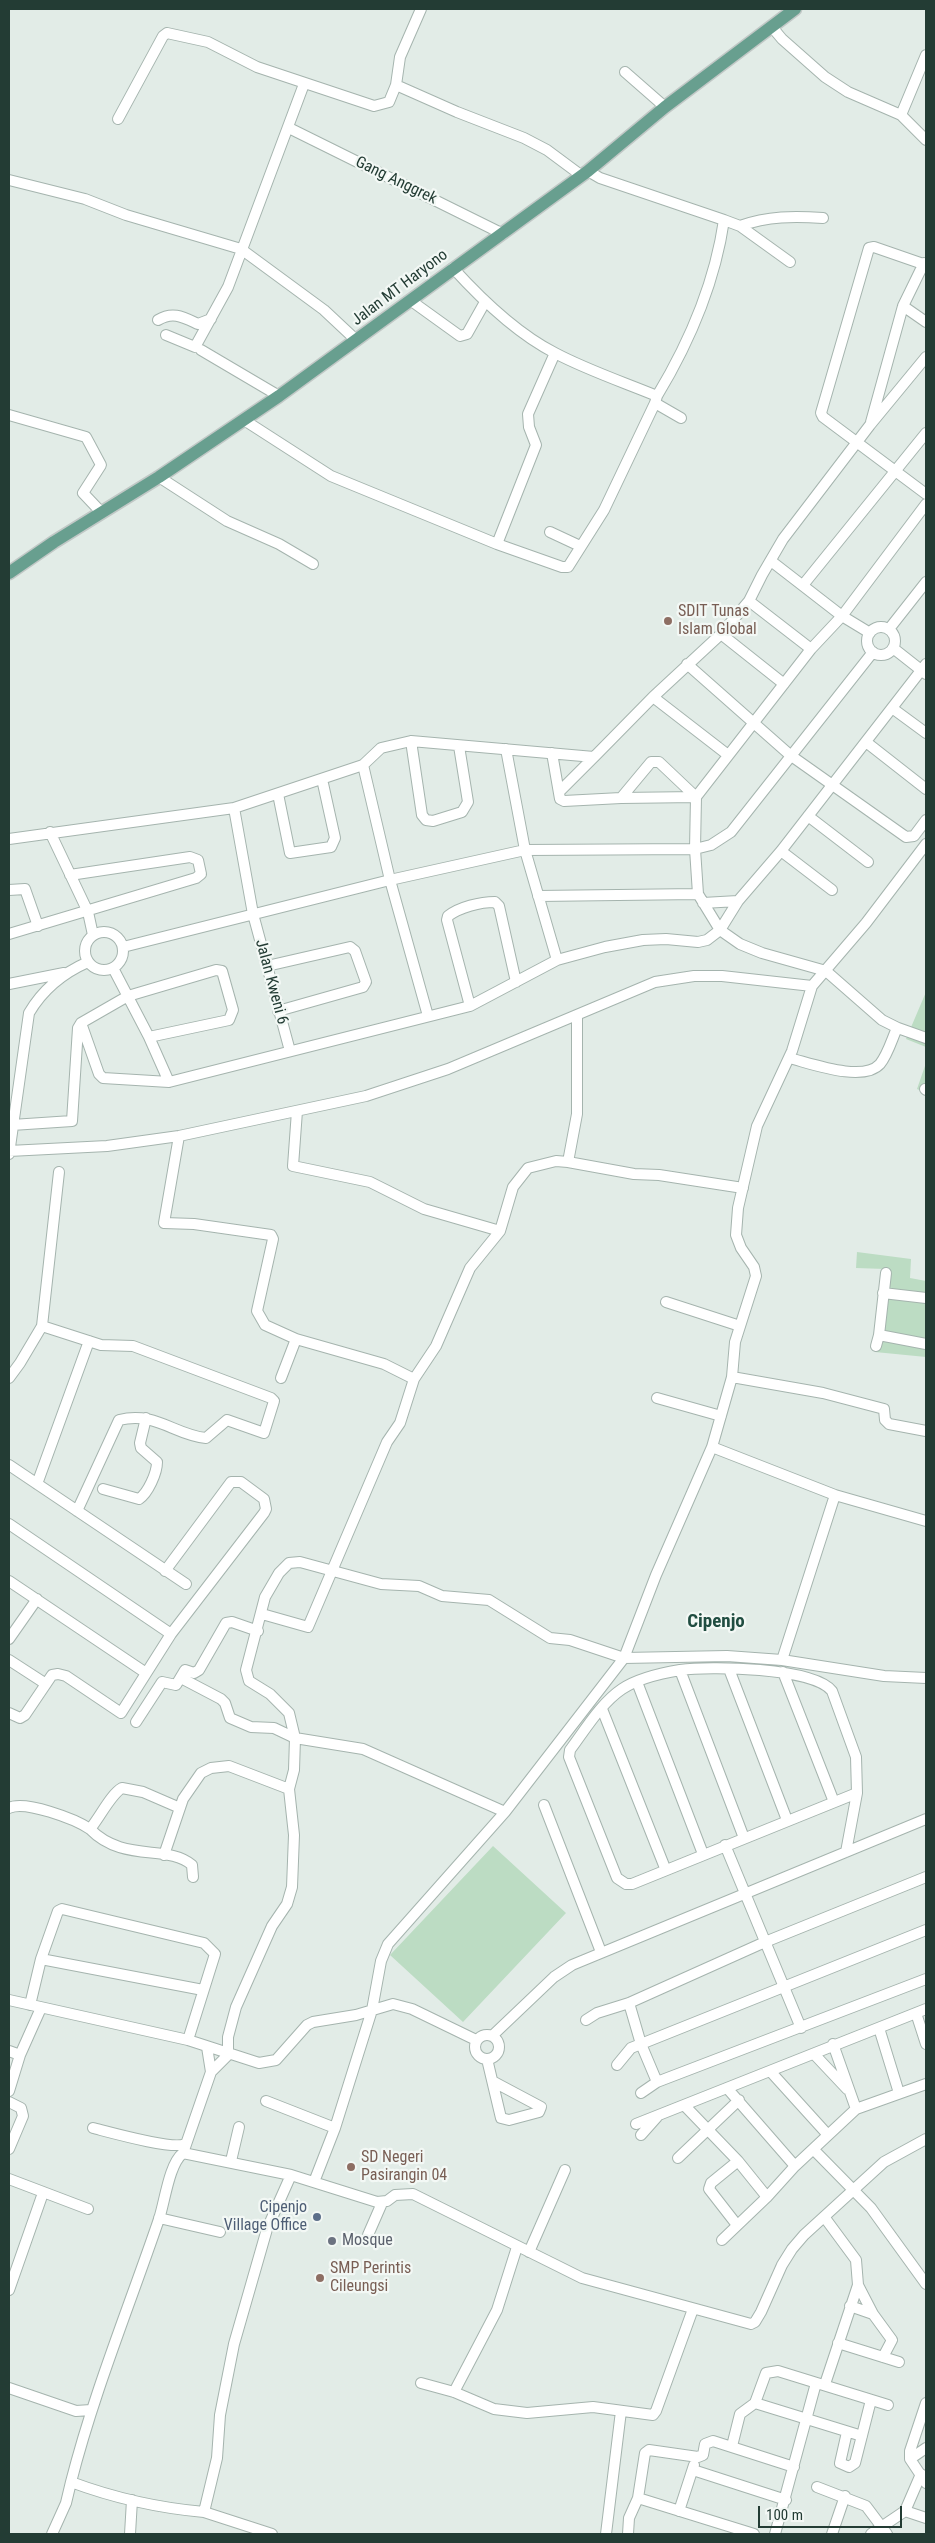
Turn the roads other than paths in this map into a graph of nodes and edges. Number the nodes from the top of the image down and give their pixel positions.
1 (421, 9) edge
2 (795, 9) edge
3 (772, 27) junction
4 (926, 55) edge
5 (625, 72) dead end
6 (304, 84) junction
7 (396, 84) junction
8 (665, 107) junction
9 (901, 115) junction
10 (118, 119) dead end
11 (289, 128) junction
12 (926, 140) edge
13 (585, 173) junction
14 (9, 180) edge
15 (823, 218) dead end
16 (724, 220) junction
17 (740, 226) junction
18 (503, 234) junction
19 (242, 249) junction
20 (790, 262) dead end
21 (925, 264) edge
22 (453, 268) junction
23 (410, 300) junction
24 (485, 302) junction
25 (904, 306) junction
26 (211, 319) junction
27 (158, 320) dead end
28 (926, 322) edge
29 (166, 335) dead end
30 (356, 340) junction
31 (201, 350) dead end
32 (555, 353) junction
33 (926, 356) edge
34 (279, 396) junction
35 (656, 400) junction
36 (9, 415) edge
37 (681, 418) dead end
38 (244, 420) junction
39 (870, 425) junction
40 (926, 433) edge
41 (858, 444) junction
42 (896, 473) junction
43 (159, 477) junction
44 (926, 494) edge
45 (926, 504) edge
46 (101, 512) junction
47 (550, 532) dead end
48 (497, 544) junction
49 (580, 546) junction
50 (771, 561) junction
51 (313, 564) dead end
52 (9, 573) edge
53 (926, 582) edge
54 (804, 585) junction
55 (749, 601) junction
56 (842, 616) junction
57 (889, 630) junction
58 (870, 633) junction
59 (721, 634) junction
60 (893, 648) junction
61 (811, 650) junction
62 (873, 652) junction
63 (687, 664) junction
64 (925, 669) edge
65 (784, 684) junction
66 (653, 697) junction
67 (892, 708) junction
68 (755, 724) junction
69 (926, 733) edge
70 (411, 741) junction
71 (866, 742) junction
72 (459, 746) junction
73 (506, 749) junction
74 (552, 753) junction
75 (728, 755) junction
76 (790, 755) junction
77 (594, 757) junction
78 (363, 765) junction
79 (322, 779) junction
80 (832, 785) junction
81 (926, 789) edge
82 (558, 792) junction
83 (278, 794) junction
84 (696, 797) junction
85 (620, 798) junction
86 (234, 808) junction
87 (808, 816) junction
88 (926, 820) edge
89 (50, 832) junction
90 (9, 840) edge
91 (926, 844) edge
92 (695, 849) junction
93 (525, 850) junction
94 (781, 851) junction
95 (868, 862) dead end
96 (70, 875) junction
97 (390, 880) junction
98 (9, 890) edge
99 (832, 890) dead end
100 (538, 896) junction
101 (701, 898) junction
102 (738, 901) junction
103 (88, 912) junction
104 (253, 914) junction
105 (38, 926) junction
106 (720, 930) junction
107 (9, 934) edge
108 (94, 935) junction
109 (122, 947) junction
110 (557, 960) junction
111 (88, 962) junction
112 (267, 966) junction
113 (112, 968) junction
114 (826, 971) junction
115 (64, 973) junction
116 (516, 982) junction
117 (9, 984) edge
118 (812, 986) junction
119 (128, 996) junction
120 (470, 1006) junction
121 (278, 1011) junction
122 (428, 1016) junction
123 (577, 1016) junction
124 (81, 1023) junction
125 (897, 1028) junction
126 (150, 1037) junction
127 (926, 1038) edge
128 (290, 1051) junction
129 (789, 1058) junction
130 (168, 1082) junction
131 (297, 1111) junction
132 (12, 1125) junction
133 (178, 1136) junction
134 (9, 1152) edge
135 (568, 1162) junction
136 (59, 1172) dead end
137 (743, 1188) junction
138 (500, 1231) junction
139 (886, 1273) dead end
140 (883, 1293) junction
141 (926, 1298) edge
142 (666, 1302) dead end
143 (42, 1326) junction
144 (740, 1326) junction
145 (880, 1335) junction
146 (296, 1338) junction
147 (89, 1341) junction
148 (926, 1344) edge
149 (876, 1346) dead end
150 (732, 1377) junction
151 (9, 1378) edge
152 (281, 1378) dead end
153 (414, 1379) junction
154 (657, 1398) dead end
155 (721, 1416) junction
156 (146, 1418) junction
157 (926, 1431) edge
158 (712, 1446) junction
159 (9, 1465) edge
160 (37, 1484) junction
161 (103, 1489) dead end
162 (835, 1495) junction
163 (78, 1511) junction
164 (926, 1521) edge
165 (9, 1524) edge
166 (330, 1570) junction
167 (165, 1571) junction
168 (9, 1581) edge
169 (186, 1584) dead end
170 (37, 1599) junction
171 (262, 1614) junction
172 (258, 1631) junction
173 (171, 1634) junction
174 (9, 1639) edge
175 (624, 1658) junction
176 (9, 1660) edge
177 (782, 1660) junction
178 (729, 1669) junction
179 (680, 1670) junction
180 (784, 1672) junction
181 (146, 1673) junction
182 (181, 1678) junction
183 (926, 1678) edge
184 (637, 1682) junction
185 (46, 1684) junction
186 (602, 1709) junction
187 (9, 1713) edge
188 (136, 1722) dead end
189 (295, 1738) junction
190 (289, 1789) junction
191 (857, 1793) junction
192 (834, 1802) junction
193 (544, 1805) dead end
194 (9, 1808) edge
195 (180, 1808) junction
196 (505, 1812) junction
197 (788, 1820) junction
198 (926, 1820) edge
199 (90, 1829) junction
200 (744, 1838) junction
201 (725, 1845) junction
202 (846, 1852) junction
203 (703, 1854) junction
204 (164, 1855) junction
205 (665, 1868) junction
206 (193, 1877) dead end
207 (926, 1877) edge
208 (745, 1894) junction
209 (926, 1930) edge
210 (765, 1942) junction
211 (601, 1952) junction
212 (41, 1959) junction
213 (926, 1979) edge
214 (784, 1987) junction
215 (203, 1990) junction
216 (9, 2000) edge
217 (629, 2003) junction
218 (30, 2006) junction
219 (41, 2008) junction
220 (372, 2010) junction
221 (921, 2011) edge
222 (586, 2020) dead end
223 (801, 2028) junction
224 (878, 2028) junction
225 (492, 2036) junction
226 (188, 2040) junction
227 (476, 2040) junction
228 (642, 2044) junction
229 (833, 2044) junction
230 (926, 2044) edge
231 (207, 2047) junction
232 (9, 2051) edge
233 (814, 2054) junction
234 (20, 2055) junction
235 (228, 2055) junction
236 (487, 2059) junction
237 (617, 2065) dead end
238 (770, 2071) junction
239 (211, 2072) junction
240 (494, 2082) junction
241 (657, 2082) junction
242 (926, 2084) edge
243 (727, 2088) junction
244 (9, 2091) edge
245 (850, 2091) junction
246 (900, 2092) junction
247 (641, 2093) dead end
248 (739, 2100) junction
249 (266, 2101) dead end
250 (9, 2102) edge
251 (684, 2105) junction
252 (856, 2109) junction
253 (660, 2114) junction
254 (636, 2124) dead end
255 (239, 2127) dead end
256 (93, 2128) dead end
257 (335, 2128) junction
258 (708, 2130) junction
259 (641, 2135) dead end
260 (828, 2135) junction
261 (926, 2139) edge
262 (184, 2148) junction
263 (9, 2149) edge
264 (813, 2149) junction
265 (678, 2158) dead end
266 (230, 2161) junction
267 (738, 2161) junction
268 (795, 2166) junction
269 (566, 2170) dead end
270 (291, 2176) junction
271 (9, 2179) edge
272 (314, 2182) junction
273 (852, 2189) junction
274 (43, 2193) junction
275 (767, 2197) junction
276 (382, 2203) junction
277 (88, 2209) dead end
278 (159, 2218) junction
279 (825, 2218) junction
280 (737, 2225) junction
281 (220, 2232) dead end
282 (368, 2235) dead end
283 (722, 2240) dead end
284 (517, 2247) junction
285 (529, 2252) junction
286 (926, 2284) edge
287 (858, 2285) junction
288 (9, 2290) edge
289 (850, 2306) junction
290 (693, 2309) junction
291 (874, 2314) junction
292 (838, 2343) junction
293 (883, 2357) junction
294 (899, 2362) dead end
295 (421, 2383) dead end
296 (820, 2384) junction
297 (9, 2388) edge
298 (454, 2392) junction
299 (871, 2400) junction
300 (755, 2403) junction
301 (926, 2404) edge
302 (888, 2405) dead end
303 (91, 2410) junction
304 (622, 2411) junction
305 (806, 2419) junction
306 (847, 2432) junction
307 (862, 2436) junction
308 (732, 2446) junction
309 (926, 2448) edge
310 (698, 2457) junction
311 (910, 2459) junction
312 (794, 2467) junction
313 (693, 2470) junction
314 (924, 2479) edge
315 (71, 2482) junction
316 (817, 2487) dead end
317 (845, 2496) junction
318 (638, 2498) junction
319 (132, 2500) junction
320 (786, 2500) junction
321 (679, 2511) junction
322 (905, 2511) junction
323 (204, 2512) junction
324 (926, 2518) edge
325 (884, 2530) edge
326 (52, 2534) edge
327 (130, 2534) edge
328 (272, 2534) edge
329 (606, 2534) edge
330 (628, 2534) edge
331 (754, 2534) edge
332 (775, 2534) edge
333 (832, 2534) edge
334 (872, 2534) edge

1 - 7 street
2 - 3 main road, Jalan MT Haryono
3 - 8 main road, Jalan MT Haryono
3 - 9 street
4 - 9 street
5 - 8 street
6 - 7 street
6 - 10 street
6 - 11 street
7 - 13 street
8 - 13 main road, Jalan MT Haryono
9 - 12 street
11 - 18 street, Gang Anggrek
11 - 19 street
13 - 16 street
13 - 18 main road, Jalan MT Haryono
14 - 19 street
15 - 17 street
16 - 17 street
16 - 35 street
17 - 20 street
18 - 22 main road, Jalan MT Haryono
19 - 26 street
19 - 30 street
21 - 25 street
21 - 41 street
22 - 23 main road, Jalan MT Haryono
22 - 24 street
23 - 24 street
23 - 30 main road, Jalan MT Haryono
24 - 32 street
25 - 28 street
25 - 39 street
26 - 27 street
26 - 29 street
30 - 34 main road, Jalan MT Haryono
31 - 34 street
32 - 35 street
32 - 48 street
33 - 39 street
34 - 38 main road, Jalan MT Haryono
35 - 37 street
35 - 49 street
36 - 46 street
38 - 43 main road, Jalan MT Haryono
38 - 48 street
39 - 41 street
40 - 42 street
41 - 42 street
41 - 50 street
42 - 44 street
42 - 54 street
43 - 46 main road, Jalan MT Haryono
43 - 51 street
45 - 56 street
46 - 52 main road, Jalan MT Haryono
47 - 49 street
48 - 49 street
50 - 54 street
50 - 55 street
53 - 57 street
54 - 56 street
55 - 59 street
55 - 61 street
56 - 58 street
56 - 61 street
57 - 58 street
57 - 60 street
58 - 62 street
59 - 63 street
59 - 65 street
60 - 62 street
60 - 64 street
61 - 65 street
62 - 76 street
63 - 66 street
63 - 68 street
64 - 67 street
65 - 68 street
66 - 75 street
66 - 77 street
67 - 69 street
67 - 71 street
68 - 75 street
68 - 76 street
70 - 72 street
70 - 72 street
70 - 78 street
71 - 80 street
71 - 81 street
72 - 73 street
73 - 74 street
73 - 93 street
74 - 77 street
74 - 82 street
75 - 84 street
76 - 80 street
76 - 92 street
77 - 82 street
78 - 79 street
78 - 97 street
79 - 83 street
79 - 83 street
80 - 87 street
80 - 88 street
82 - 85 street
83 - 86 street
84 - 85 street
84 - 85 street
84 - 92 street
86 - 89 street
86 - 104 street, Jalan Kweni 6
87 - 94 street
87 - 95 street
89 - 90 street
89 - 96 street
91 - 114 street
92 - 93 street
92 - 101 street
93 - 97 street
93 - 100 street
94 - 99 street
94 - 102 street
96 - 103 street
96 - 103 street
97 - 104 street
97 - 122 street
98 - 105 street
100 - 101 street
100 - 110 street
101 - 102 street
101 - 106 street
102 - 106 street
103 - 105 street
103 - 108 street
104 - 109 street
104 - 112 street, Jalan Kweni 6
105 - 107 street
106 - 110 street
106 - 114 street
108 - 109 street
108 - 111 street
109 - 113 street
110 - 116 street
111 - 113 street
111 - 115 street
112 - 121 street, Jalan Kweni 6
112 - 121 street
113 - 119 street
114 - 118 street
114 - 125 street
115 - 117 street
115 - 132 street
116 - 120 street
116 - 120 street
118 - 123 street
118 - 129 street
119 - 124 street
119 - 126 street
119 - 126 street
120 - 122 street
121 - 128 street, Jalan Kweni 6
122 - 128 street
123 - 131 street
123 - 135 street
124 - 130 street
124 - 132 street
125 - 127 street
125 - 129 street
126 - 130 street
128 - 130 street
129 - 137 street
131 - 133 street
131 - 138 street
132 - 134 street
133 - 134 street
133 - 146 street
135 - 137 street
135 - 138 street
136 - 143 street
137 - 144 street
138 - 153 street
139 - 140 street
140 - 141 street
140 - 145 street
142 - 144 street
143 - 147 street
143 - 151 street
144 - 150 street
145 - 148 street
145 - 149 street
146 - 152 street
146 - 153 street
147 - 156 street
147 - 160 street
150 - 155 street
150 - 157 street
153 - 166 street
154 - 155 street
155 - 158 street
156 - 161 street
156 - 163 street
158 - 162 street
158 - 175 street
159 - 160 street
160 - 163 street
162 - 164 street
162 - 177 street
163 - 167 street
165 - 173 street
166 - 171 street
166 - 171 street
166 - 175 street
167 - 169 street
167 - 173 street
168 - 170 street
170 - 174 street
170 - 181 street
171 - 172 street
172 - 182 street
172 - 189 street
173 - 181 street
175 - 177 street
175 - 196 street
176 - 185 street
177 - 183 street
178 - 179 street
178 - 180 street
178 - 197 street
179 - 184 street
179 - 200 street
180 - 191 street
180 - 192 street
181 - 185 street
182 - 188 street
182 - 189 street
184 - 186 street
184 - 203 street
185 - 187 street
186 - 205 street
186 - 205 street
189 - 190 street
189 - 196 street
190 - 195 street
190 - 235 street
191 - 192 street
191 - 202 street
192 - 197 street
193 - 211 street
194 - 199 street
195 - 199 street
195 - 204 street
196 - 220 street
197 - 200 street
198 - 202 street
199 - 204 street
200 - 201 street
201 - 203 street
201 - 208 street
202 - 208 street
203 - 205 street
204 - 206 street
207 - 210 street
208 - 210 street
208 - 211 street
209 - 214 street
210 - 214 street
210 - 217 street
211 - 225 street
212 - 215 street
212 - 215 street
212 - 218 street
213 - 223 street
214 - 223 street
214 - 228 street
215 - 226 street
216 - 218 street
217 - 222 street
217 - 228 street
218 - 219 street
219 - 226 street
219 - 234 street
220 - 227 street
220 - 235 street
220 - 257 street
221 - 224 street
221 - 230 street
223 - 241 street
224 - 229 street
224 - 246 street
225 - 227 street
225 - 236 street
226 - 231 street
227 - 236 street
228 - 237 street
228 - 241 street
229 - 233 street
229 - 245 street
231 - 235 street
231 - 239 street
232 - 234 street
233 - 238 street
233 - 245 street
234 - 244 street
235 - 239 street
236 - 240 street
238 - 243 street
238 - 260 street
239 - 262 street
240 - 240 street
241 - 247 street
242 - 246 street
243 - 248 street
243 - 251 street
245 - 252 street
246 - 252 street
248 - 258 street
248 - 268 street
249 - 257 street
250 - 263 street
251 - 253 street
251 - 258 street
252 - 260 street
253 - 254 street
253 - 259 street
255 - 266 street
256 - 262 street
257 - 272 street
258 - 265 street
258 - 267 street
260 - 264 street
261 - 273 street
262 - 266 street
262 - 278 street
264 - 268 street
264 - 273 street
266 - 270 street
267 - 275 street
267 - 280 street
268 - 275 street
269 - 285 street
270 - 272 street
270 - 323 street
271 - 274 street
272 - 276 street
273 - 279 street
273 - 286 street
274 - 277 street
274 - 288 street
275 - 280 street
276 - 282 street
276 - 284 street
278 - 281 street
278 - 303 street
279 - 287 street
279 - 290 street
280 - 283 street
284 - 285 street
284 - 298 street
285 - 290 street
287 - 289 street
287 - 291 street
289 - 291 street
289 - 292 street
290 - 304 street
291 - 293 street
292 - 293 street
292 - 296 street
293 - 294 street
295 - 298 street
296 - 299 street
296 - 300 street
296 - 305 street
297 - 303 street
298 - 304 street
299 - 302 street
299 - 307 street
300 - 305 street
300 - 308 street
301 - 311 street
303 - 315 street
304 - 329 street
305 - 306 street
305 - 312 street
306 - 307 street
306 - 307 street
308 - 310 street
308 - 312 street
309 - 311 street
310 - 313 street
310 - 318 street
311 - 314 street
312 - 320 street
313 - 320 street
313 - 321 street
314 - 322 street
315 - 319 street
315 - 326 street
316 - 317 street
317 - 325 street
317 - 333 street
318 - 321 street
318 - 330 street
319 - 323 street
319 - 327 street
320 - 332 street
321 - 331 street
322 - 324 street
322 - 325 street
323 - 328 street
325 - 334 street

